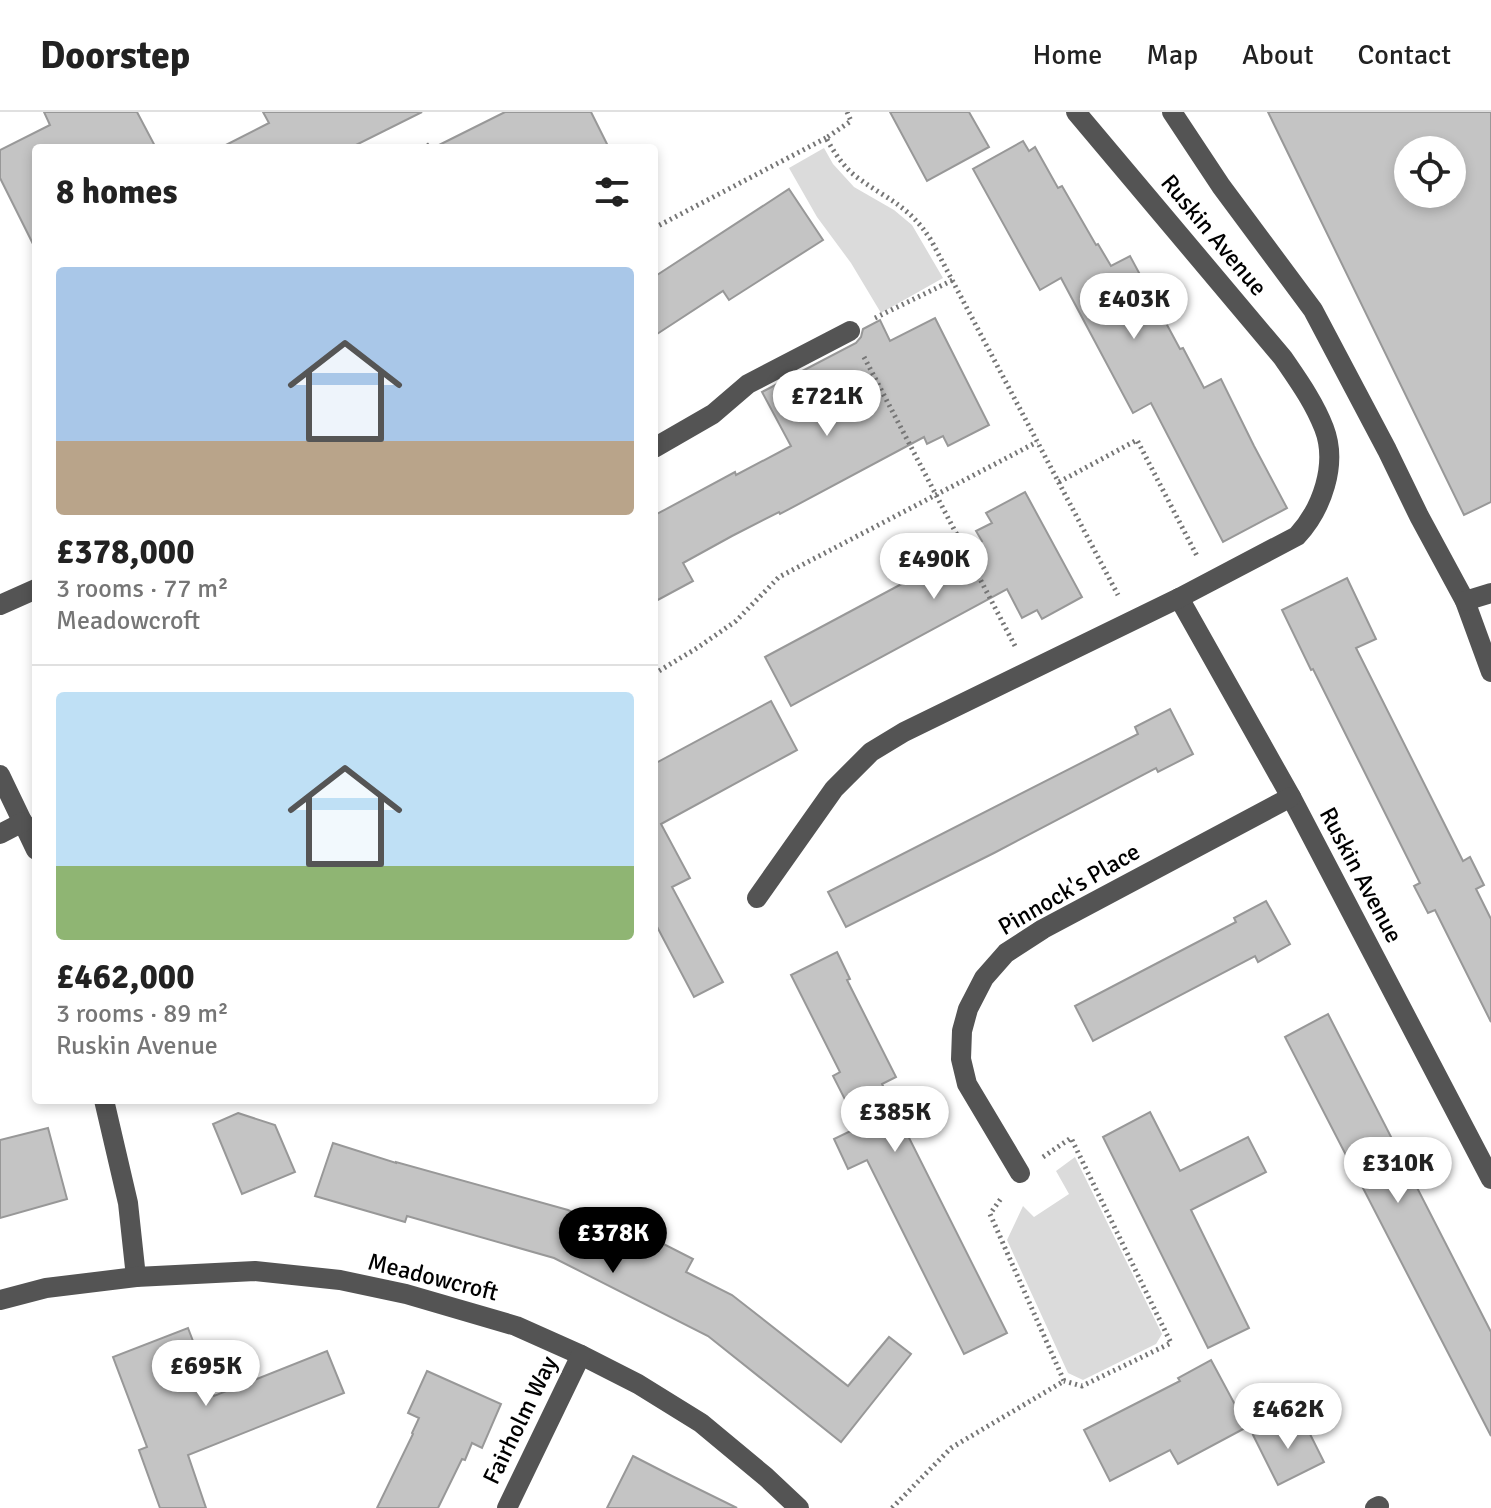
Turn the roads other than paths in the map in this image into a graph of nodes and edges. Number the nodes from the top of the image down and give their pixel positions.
1 (1076, 112) edge
2 (1172, 112) edge
3 (850, 331) road end
4 (658, 446) edge
5 (32, 591) edge
6 (1491, 593) edge
7 (1179, 598) junction
8 (1465, 601) junction
9 (0, 605) edge
10 (1491, 672) edge
11 (0, 775) edge
12 (1291, 797) junction
13 (23, 822) junction
14 (0, 834) edge
15 (32, 841) edge
16 (757, 898) dead end
17 (105, 1104) edge
18 (1020, 1173) road end
19 (1491, 1179) edge
20 (136, 1277) junction
21 (0, 1300) edge
22 (581, 1355) junction
23 (507, 1508) edge
24 (799, 1508) edge

1 - 7 street, Ruskin Avenue
2 - 8 street
3 - 4 street
5 - 9 street
6 - 8 street
7 - 12 street, Ruskin Avenue
7 - 16 street, Ruskin Avenue
8 - 10 street
11 - 13 street
12 - 18 street, Pinnock's Place
12 - 19 street, Ruskin Avenue
13 - 14 street
13 - 15 street
17 - 20 street
20 - 21 street, Meadowcroft
20 - 22 street, Meadowcroft
22 - 23 street, Fairholm Way
22 - 24 street, Meadowcroft

